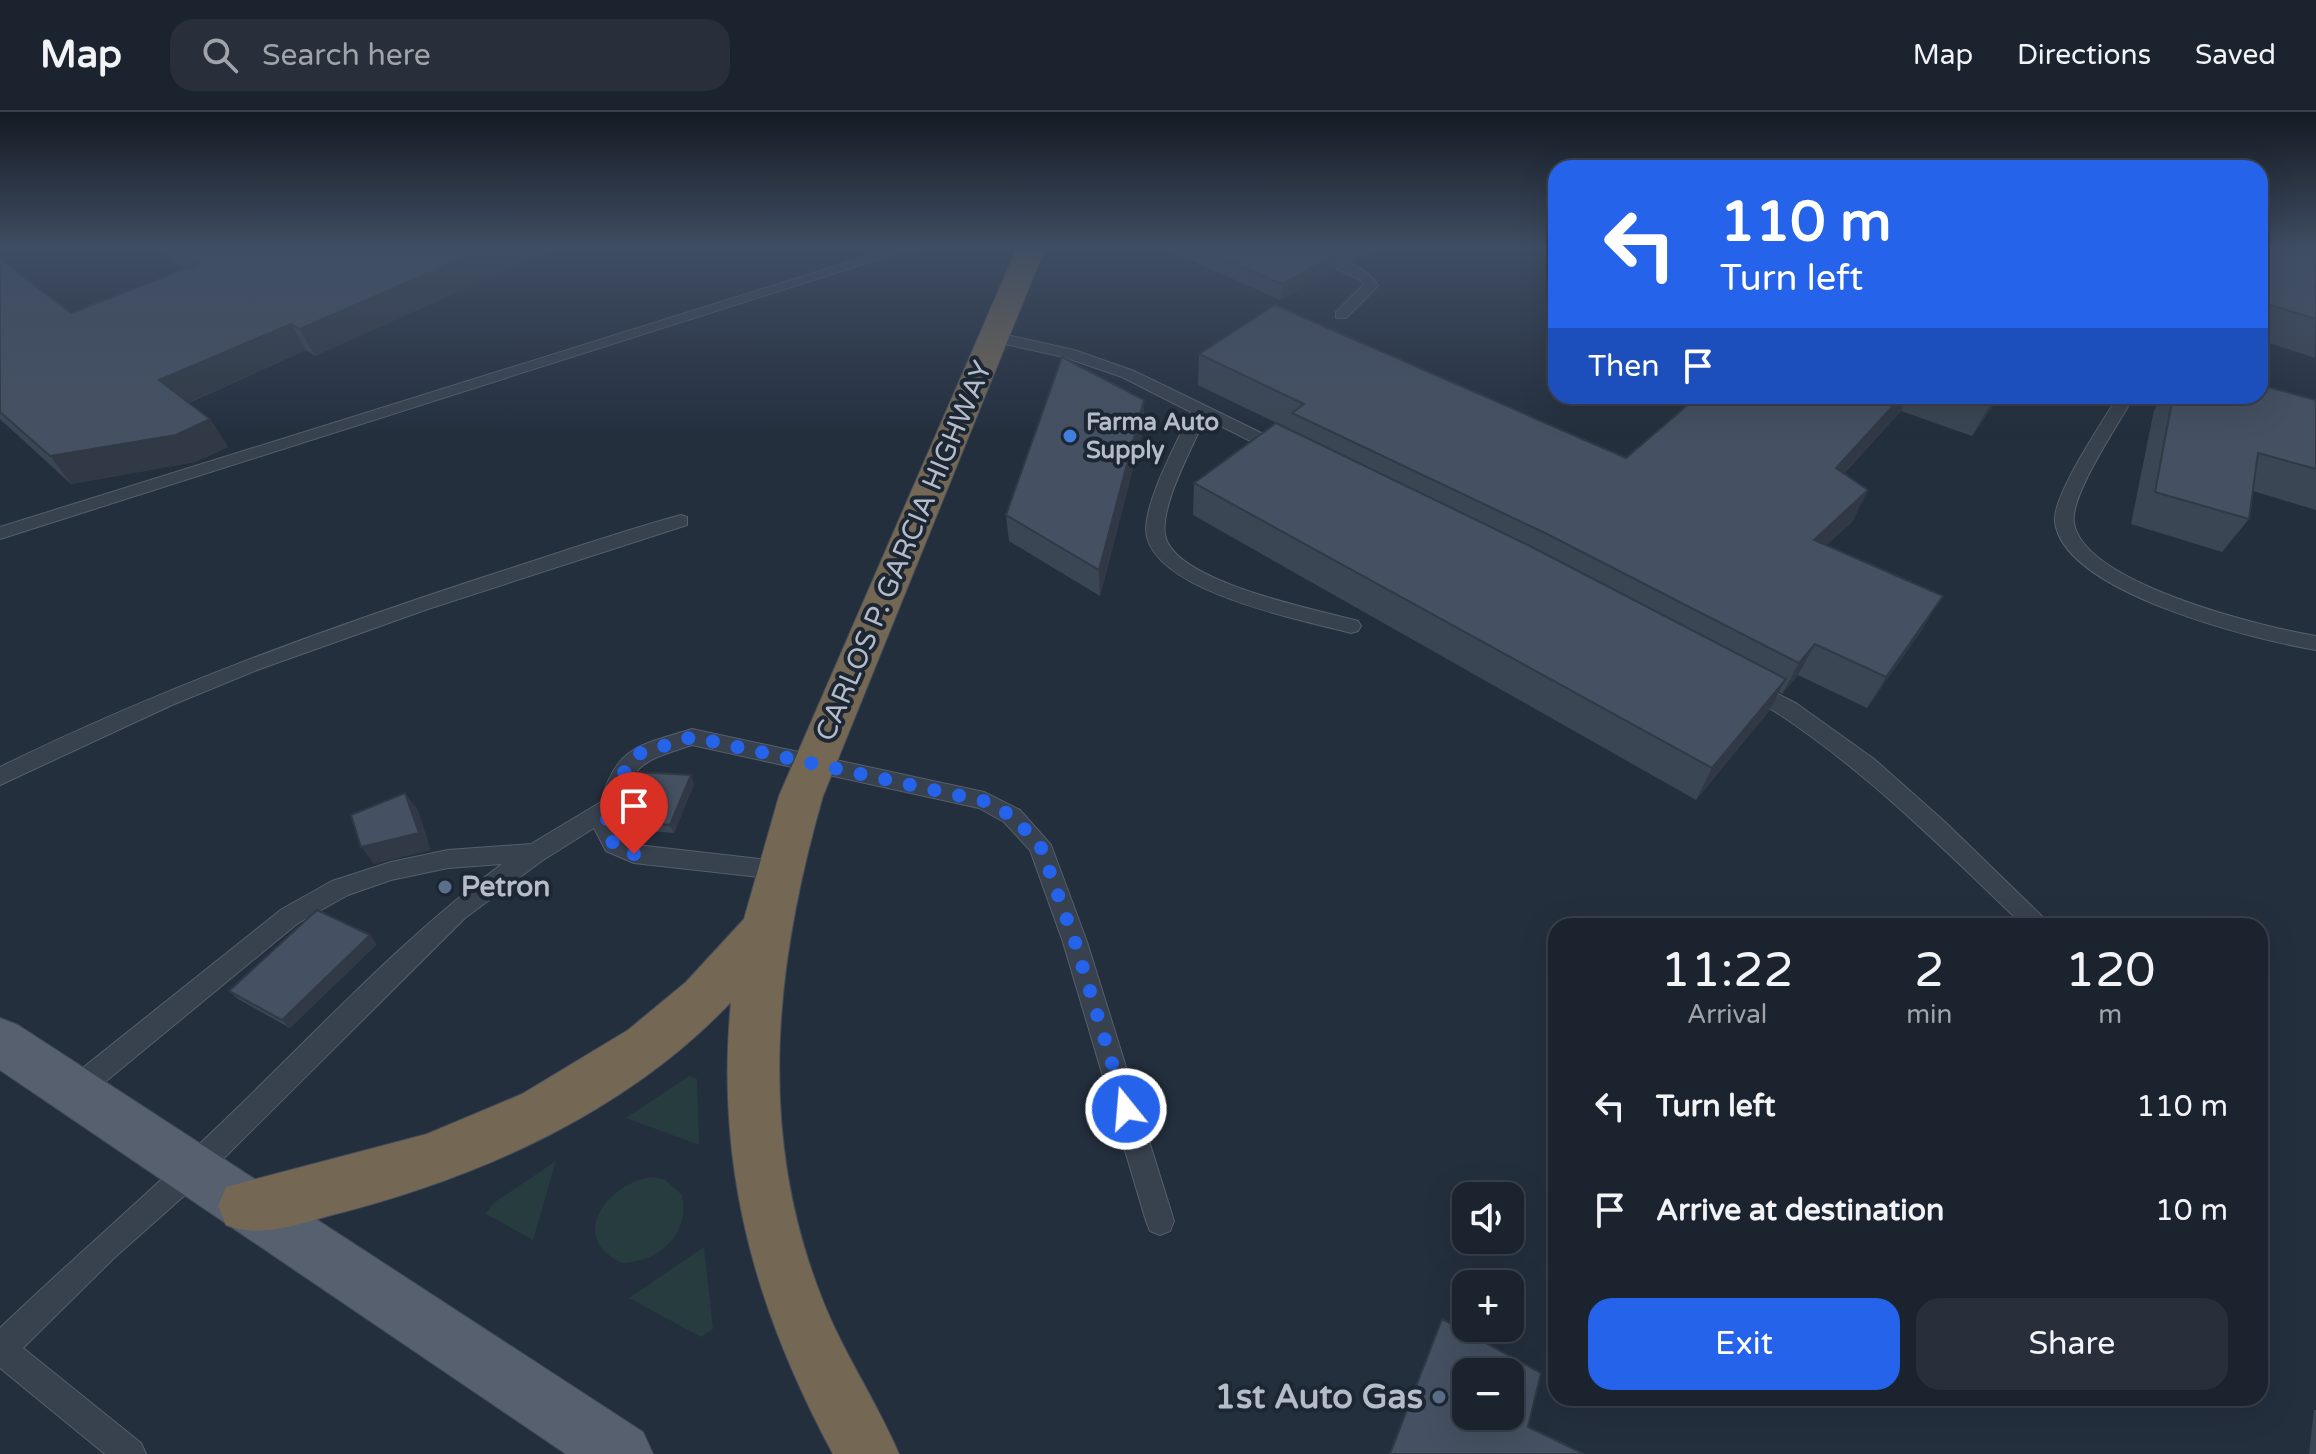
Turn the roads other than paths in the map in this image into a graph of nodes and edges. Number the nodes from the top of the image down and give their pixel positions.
1 (708, 311) edge
2 (1004, 311) edge
3 (1346, 311) edge
4 (1341, 315) dead end
5 (993, 337) junction
6 (2122, 404) edge
7 (1200, 410) junction
8 (1300, 459) edge
9 (681, 521) dead end
10 (0, 533) edge
11 (1351, 626) dead end
12 (2316, 643) edge
13 (1728, 675) edge
14 (813, 766) junction
15 (0, 777) edge
16 (610, 807) junction
17 (535, 853) junction
18 (777, 870) junction
19 (2031, 918) edge
20 (764, 930) junction
21 (0, 1041) edge
22 (74, 1091) junction
23 (193, 1170) junction
24 (246, 1206) junction
25 (1160, 1221) dead end
26 (0, 1349) edge
27 (130, 1454) edge
28 (621, 1454) edge
29 (867, 1454) edge

1 - 10 lane
2 - 5 highway, CARLOS P. GARCIA HIGHWAY
3 - 4 lane
5 - 7 lane
5 - 14 highway, CARLOS P. GARCIA HIGHWAY
6 - 12 lane
7 - 8 lane
7 - 11 lane
9 - 15 lane
13 - 19 lane
14 - 16 lane
14 - 18 highway, CARLOS P. GARCIA HIGHWAY
14 - 25 lane
16 - 17 lane
16 - 18 lane
17 - 22 lane
17 - 23 lane
18 - 20 highway, CARLOS P. GARCIA HIGHWAY
20 - 24 highway
20 - 29 highway, CARLOS P. GARCIA HIGHWAY
21 - 22 main road
22 - 23 main road
23 - 24 main road
23 - 26 lane
24 - 28 main road
26 - 27 lane

